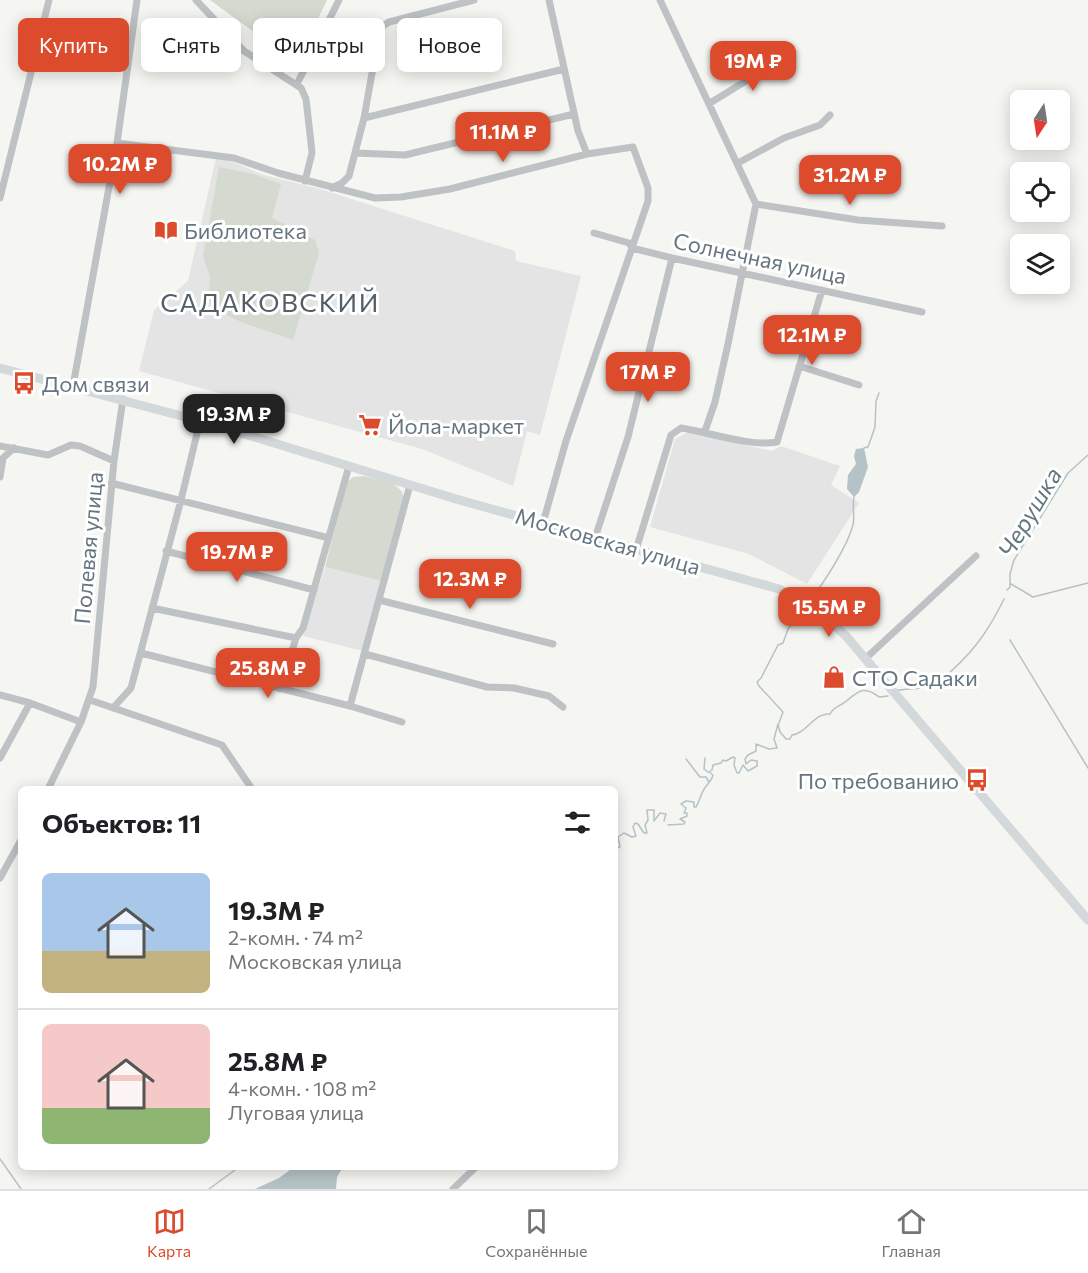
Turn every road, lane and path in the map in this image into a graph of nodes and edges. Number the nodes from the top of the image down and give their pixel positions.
1 (49, 0) edge
2 (137, 0) edge
3 (196, 0) edge
4 (339, 0) edge
5 (474, 0) edge
6 (549, 0) edge
7 (660, 0) edge
8 (782, 59) dead end
9 (564, 69) junction
10 (297, 84) junction
11 (710, 104) junction
12 (574, 114) junction
13 (830, 115) dead end
14 (363, 118) junction
15 (117, 143) junction
16 (355, 153) junction
17 (587, 154) junction
18 (738, 163) junction
19 (305, 181) junction
20 (332, 188) junction
21 (0, 198) edge
22 (756, 204) junction
23 (942, 226) dead end
24 (594, 233) dead end
25 (632, 248) junction
26 (672, 258) junction
27 (742, 274) junction
28 (822, 290) junction
29 (922, 312) dead end
30 (799, 366) junction
31 (0, 368) edge
32 (859, 385) dead end
33 (73, 386) junction
34 (123, 399) junction
35 (200, 421) junction
36 (705, 431) junction
37 (0, 447) edge
38 (14, 448) junction
39 (114, 461) junction
40 (349, 466) junction
41 (0, 477) edge
42 (111, 483) junction
43 (410, 485) junction
44 (182, 501) junction
45 (543, 523) junction
46 (329, 538) junction
47 (595, 538) junction
48 (636, 550) junction
49 (166, 551) junction
50 (976, 556) dead end
51 (314, 590) junction
52 (380, 600) junction
53 (152, 608) junction
54 (296, 638) junction
55 (553, 644) dead end
56 (141, 653) junction
57 (365, 654) junction
58 (865, 659) junction
59 (280, 689) junction
60 (0, 694) edge
61 (90, 700) junction
62 (30, 703) junction
63 (350, 706) junction
64 (564, 706) dead end
65 (113, 708) junction
66 (81, 722) junction
67 (402, 722) dead end
68 (0, 758) edge
69 (49, 786) edge
70 (250, 786) edge
71 (18, 845) edge
72 (0, 878) edge
73 (1088, 920) edge
74 (473, 1170) edge
75 (453, 1189) edge

1 - 21 street
2 - 15 street
3 - 10 street
4 - 10 street
5 - 14 street
6 - 9 street
7 - 11 street
8 - 11 street
9 - 12 street
9 - 14 street
10 - 19 street
11 - 18 street
12 - 16 street
12 - 17 street
13 - 18 street
14 - 16 street
15 - 19 street
15 - 33 street
16 - 20 street
17 - 20 street
17 - 25 street
18 - 22 street
19 - 20 street
22 - 23 street
22 - 27 street
24 - 25 street, Солнечная улица
25 - 26 street, Солнечная улица
25 - 45 street
26 - 27 street, Солнечная улица
26 - 47 street
27 - 28 street, Солнечная улица
27 - 36 street
28 - 29 street, Солнечная улица
28 - 30 street
30 - 32 street
30 - 36 street
31 - 33 main road, Московская улица
33 - 34 main road, Московская улица
34 - 35 main road, Московская улица
34 - 39 street, Полевая улица
35 - 40 main road, Московская улица
35 - 44 street
36 - 48 street
37 - 38 street
38 - 39 street
38 - 41 street
39 - 42 street, Полевая улица
40 - 43 main road, Московская улица
40 - 46 street
42 - 44 street
42 - 61 street, Полевая улица
43 - 45 main road, Московская улица
43 - 52 street
44 - 46 street
44 - 49 street
45 - 47 main road, Московская улица
46 - 51 street
47 - 48 main road, Московская улица
48 - 58 main road, Московская улица
49 - 51 street
49 - 53 street
50 - 58 street
51 - 54 street
52 - 55 street
52 - 57 street
53 - 54 street
53 - 56 street
54 - 59 street
56 - 59 street
56 - 65 street
57 - 63 street
57 - 64 street
58 - 73 main road, Московская улица
59 - 63 street
60 - 62 street
61 - 65 street
61 - 66 street, Полевая улица
62 - 66 street
62 - 68 street
63 - 67 street
65 - 70 street
66 - 69 street, Полевая улица
71 - 72 street
74 - 75 street

